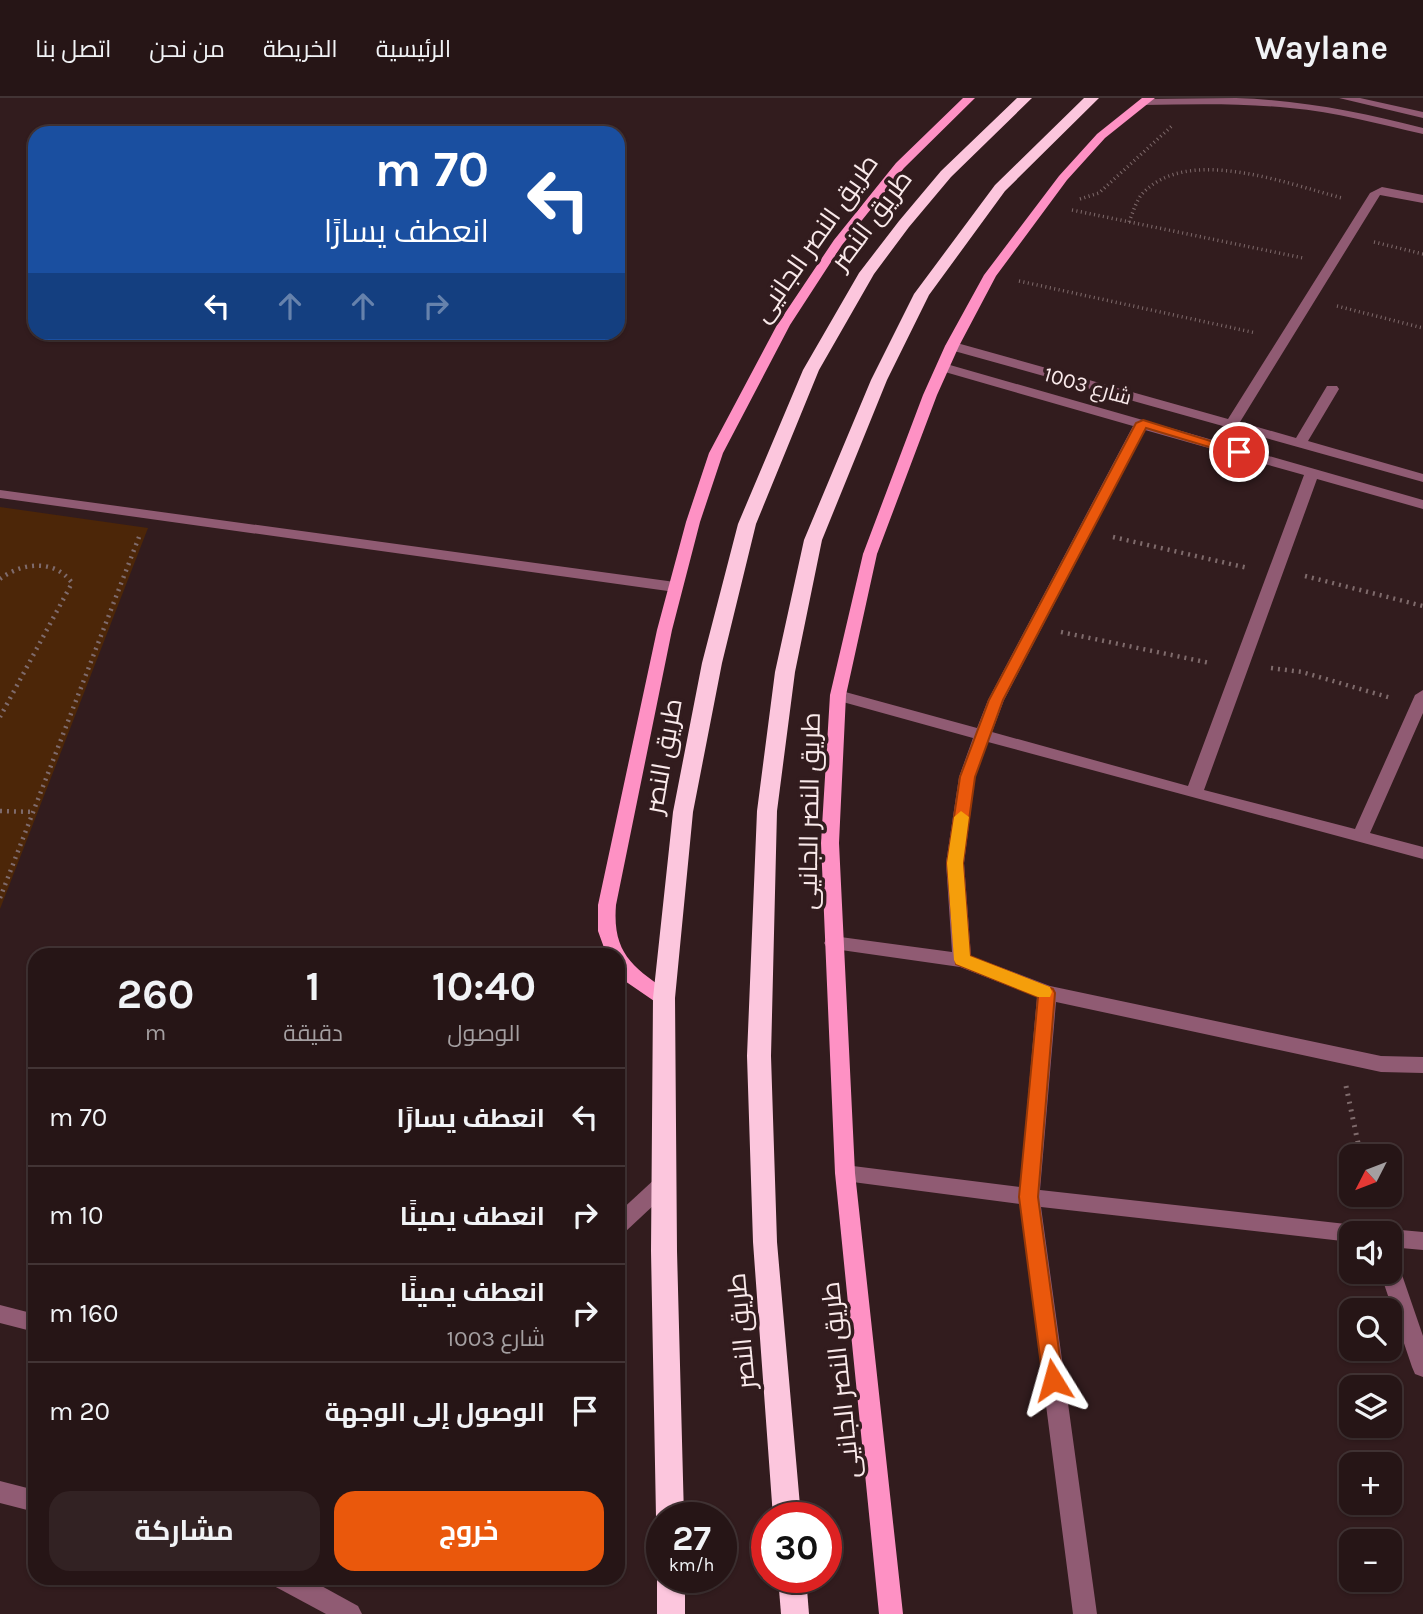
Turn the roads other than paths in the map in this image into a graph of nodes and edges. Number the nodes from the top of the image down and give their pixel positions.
1 (969, 98) edge
2 (1025, 98) edge
3 (1092, 98) edge
4 (1345, 98) edge
5 (1231, 99) edge
6 (1146, 100) edge
7 (1375, 101) edge
8 (1423, 115) edge
9 (1365, 117) junction
10 (1423, 131) edge
11 (1423, 199) edge
12 (952, 346) junction
13 (943, 367) junction
14 (1051, 374) junction
15 (1332, 389) dead end
16 (1038, 393) junction
17 (1143, 423) junction
18 (1232, 424) junction
19 (1300, 443) junction
20 (1312, 473) junction
21 (1423, 478) edge
22 (0, 494) edge
23 (1423, 505) edge
24 (675, 587) junction
25 (838, 695) junction
26 (1423, 695) edge
27 (1417, 722) edge
28 (983, 735) junction
29 (1194, 793) junction
30 (1360, 836) junction
31 (1423, 853) edge
32 (833, 943) junction
33 (614, 948) edge
34 (962, 960) junction
35 (625, 968) edge
36 (1047, 993) junction
37 (664, 998) junction
38 (1423, 1065) edge
39 (845, 1173) junction
40 (664, 1183) junction
41 (1029, 1197) junction
42 (625, 1219) edge
43 (1339, 1232) edge
44 (1402, 1239) edge
45 (1423, 1241) edge
46 (1394, 1284) edge
47 (0, 1314) edge
48 (28, 1321) edge
49 (1423, 1367) edge
50 (0, 1492) edge
51 (28, 1499) edge
52 (670, 1502) edge
53 (786, 1502) edge
54 (295, 1585) edge
55 (671, 1593) edge
56 (793, 1593) edge
57 (350, 1614) edge
58 (671, 1614) edge
59 (795, 1614) edge
60 (891, 1614) edge
61 (1085, 1614) edge

1 - 24 main road, طريق النصر الجانيى
2 - 37 highway, طريق النصر
3 - 53 highway, طريق النصر
4 - 7 street
5 - 6 street
5 - 9 street
6 - 12 main road, طريق النصر الجانيى
7 - 8 street
7 - 9 street
9 - 10 street
11 - 18 street
12 - 13 main road, طريق النصر الجانيى
12 - 14 street, شارع 1003
13 - 16 street, شارع 1003
13 - 25 main road, طريق النصر الجانيى
14 - 16 street
14 - 18 street, شارع 1003
15 - 19 street
16 - 17 street, شارع 1003
17 - 20 street, شارع 1003
17 - 28 street
18 - 19 street, شارع 1003
19 - 21 street, شارع 1003
20 - 23 street, شارع 1003
20 - 29 street
22 - 24 street
24 - 33 main road, طريق النصر الجانيى
25 - 28 street
25 - 32 main road, طريق النصر الجانيى
26 - 27 street
27 - 30 street
28 - 29 street
28 - 34 street
29 - 30 street
30 - 31 street
32 - 34 street
32 - 39 main road, طريق النصر الجانيى
34 - 36 street
35 - 37 main road, طريق النصر الجانيى
36 - 38 street
36 - 41 street
37 - 40 highway, طريق النصر
39 - 41 street
39 - 60 main road, طريق النصر الجانيى
40 - 42 street
40 - 52 highway, طريق النصر
41 - 43 street
41 - 61 street
44 - 45 street
46 - 49 street
47 - 48 street
50 - 51 street
54 - 57 street
55 - 58 highway
56 - 59 highway

